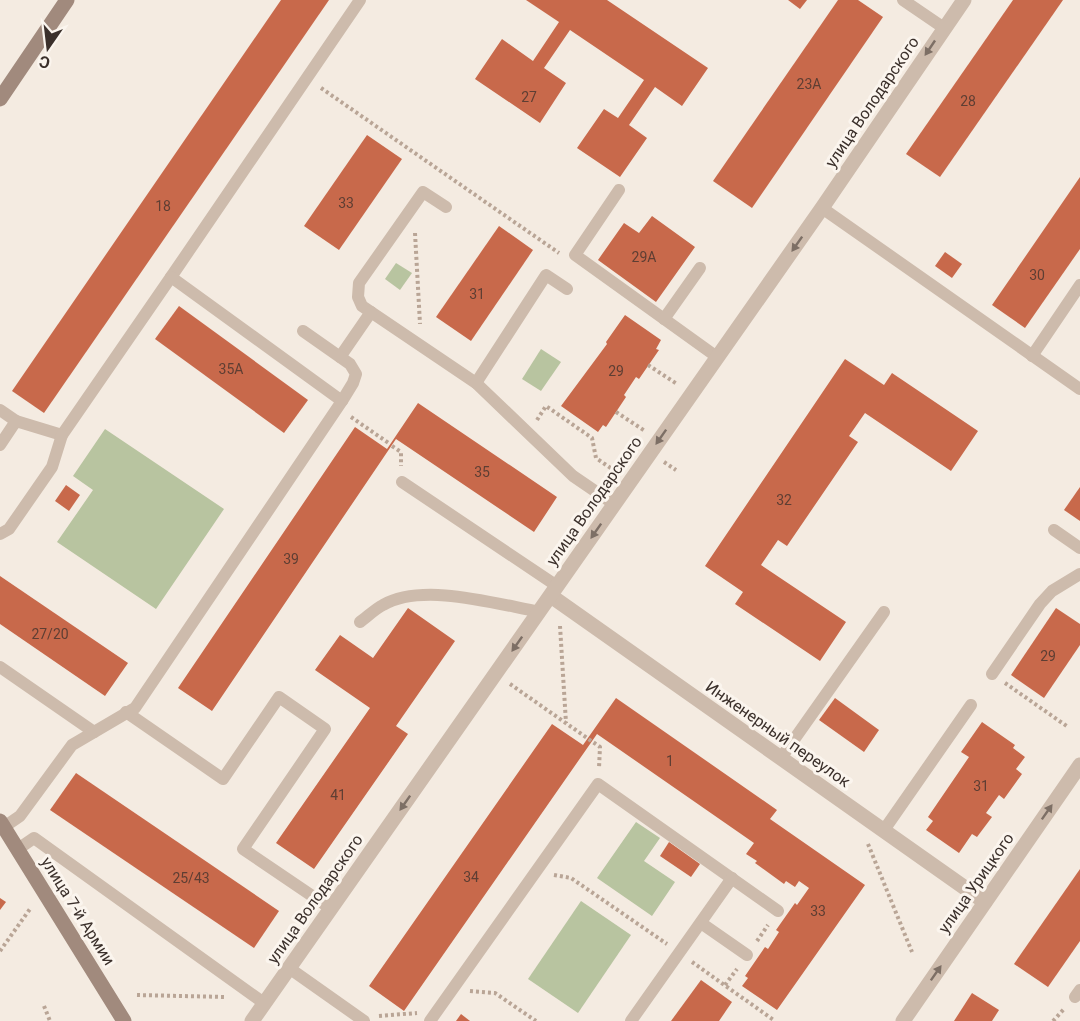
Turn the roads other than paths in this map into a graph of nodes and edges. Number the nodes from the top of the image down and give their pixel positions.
1 (67, 0) edge
2 (360, 0) edge
3 (903, 0) edge
4 (964, 0) edge
5 (944, 28) junction
6 (0, 99) edge
7 (619, 190) dead end
8 (446, 207) dead end
9 (822, 208) junction
10 (700, 268) dead end
11 (171, 277) junction
12 (1080, 285) edge
13 (567, 289) dead end
14 (371, 312) junction
15 (664, 319) junction
16 (303, 331) dead end
17 (1032, 356) junction
18 (340, 357) junction
19 (717, 357) junction
20 (476, 383) junction
21 (1080, 389) edge
22 (339, 404) junction
23 (0, 410) edge
24 (16, 421) junction
25 (62, 435) junction
26 (0, 445) edge
27 (402, 482) road end
28 (614, 504) junction
29 (1054, 530) dead end
30 (0, 534) edge
31 (1080, 548) edge
32 (1080, 574) edge
33 (554, 591) junction
34 (540, 612) junction
35 (884, 612) dead end
36 (360, 622) dead end
37 (0, 667) edge
38 (992, 674) road end
39 (971, 705) dead end
40 (126, 712) junction
41 (94, 732) junction
42 (781, 758) junction
43 (1080, 765) edge
44 (2, 824) edge
45 (884, 830) junction
46 (18, 849) junction
47 (732, 878) junction
48 (985, 902) junction
49 (330, 908) junction
50 (778, 911) dead end
51 (700, 923) junction
52 (747, 955) dead end
53 (289, 968) junction
54 (264, 1003) junction
55 (434, 1016) edge
56 (362, 1019) edge
57 (124, 1021) edge
58 (252, 1021) edge
59 (631, 1021) edge
60 (903, 1021) edge

1 - 6 street
2 - 11 lane
3 - 5 lane
4 - 5 street, улица Володарского
5 -> 9 street, улица Володарского
7 - 15 lane
8 - 14 lane
9 - 17 lane
9 -> 19 street, улица Володарского
10 - 15 lane
11 - 22 lane
11 - 25 lane
12 - 17 lane
13 - 20 lane
14 - 18 lane
14 - 20 lane
15 - 19 lane
16 - 18 lane
17 - 21 lane
18 - 22 lane
19 -> 28 street, улица Володарского
20 - 28 lane
22 - 40 lane
23 - 24 lane
24 - 25 lane
24 - 26 lane
25 - 30 lane
27 - 33 lane
28 -> 33 street, улица Володарского
29 - 31 lane
32 - 38 lane
33 - 34 street, улица Володарского
33 - 42 street, Инженерный переулок
34 - 36 lane
34 -> 49 street, улица Володарского
35 - 42 lane
37 - 41 lane
39 - 45 lane
40 - 41 lane
40 - 49 lane
41 - 44 lane
42 - 45 street, Инженерный переулок
48 -> 43 street, улица Урицкого
44 - 46 street, улица 7-й Армии
45 - 48 street, Инженерный переулок
46 - 54 lane
46 - 57 street, улица 7-й Армии
47 - 50 lane
47 - 51 lane
47 - 55 lane
60 -> 48 street, улица Урицкого
49 - 53 street, улица Володарского
51 - 52 lane
51 - 59 lane
53 - 54 street, улица Володарского
53 - 56 lane
54 - 58 street, улица Володарского

